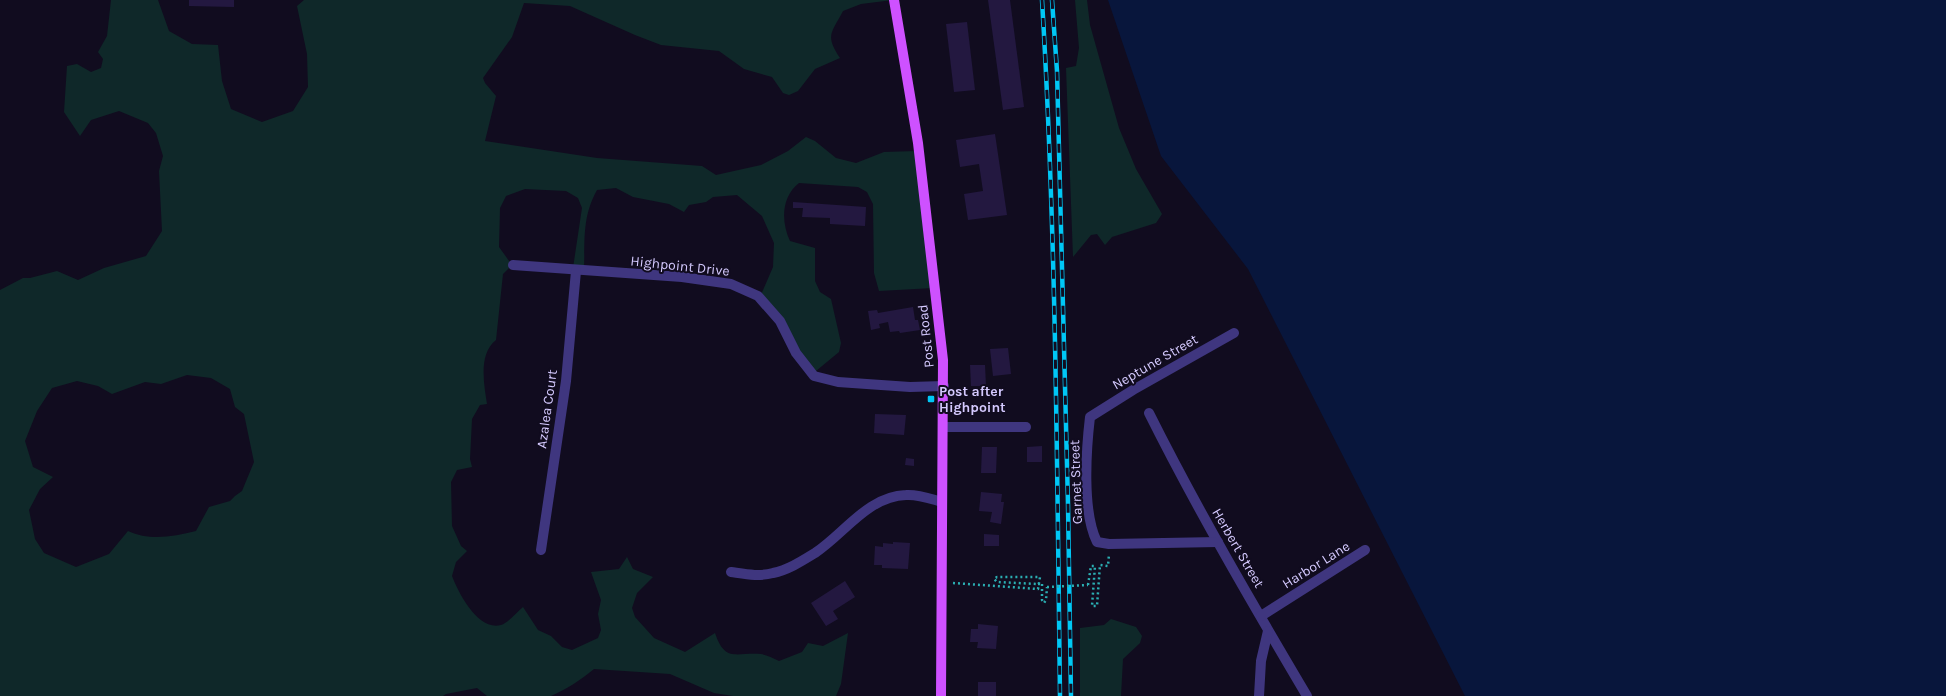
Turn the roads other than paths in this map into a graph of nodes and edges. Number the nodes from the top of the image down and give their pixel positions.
1 (894, 0) edge
2 (513, 265) dead end
3 (576, 271) junction
4 (1234, 333) dead end
5 (944, 386) junction
6 (1149, 412) dead end
7 (1090, 418) joint
8 (943, 427) junction
9 (1026, 427) dead end
10 (942, 502) junction
11 (1218, 542) junction
12 (541, 550) dead end
13 (1365, 550) dead end
14 (731, 572) dead end
15 (1261, 616) junction
16 (1268, 631) junction
17 (941, 696) edge
18 (1259, 696) edge
19 (1307, 696) edge

1 - 5 main road, Post Road
2 - 3 street, Highpoint Drive
3 - 5 street, Highpoint Drive
3 - 12 street, Azalea Court
4 - 7 street, Neptune Street
5 - 8 main road, Post Road
6 - 11 street, Herbert Street
7 - 11 street, Garnet Street
8 - 9 street
8 - 10 main road, Post Road
10 - 14 street
10 - 17 main road, Post Road
11 - 15 street, Herbert Street
13 - 15 street, Harbor Lane
15 - 16 street, Herbert Street
16 - 18 street
16 - 19 street, Herbert Street

